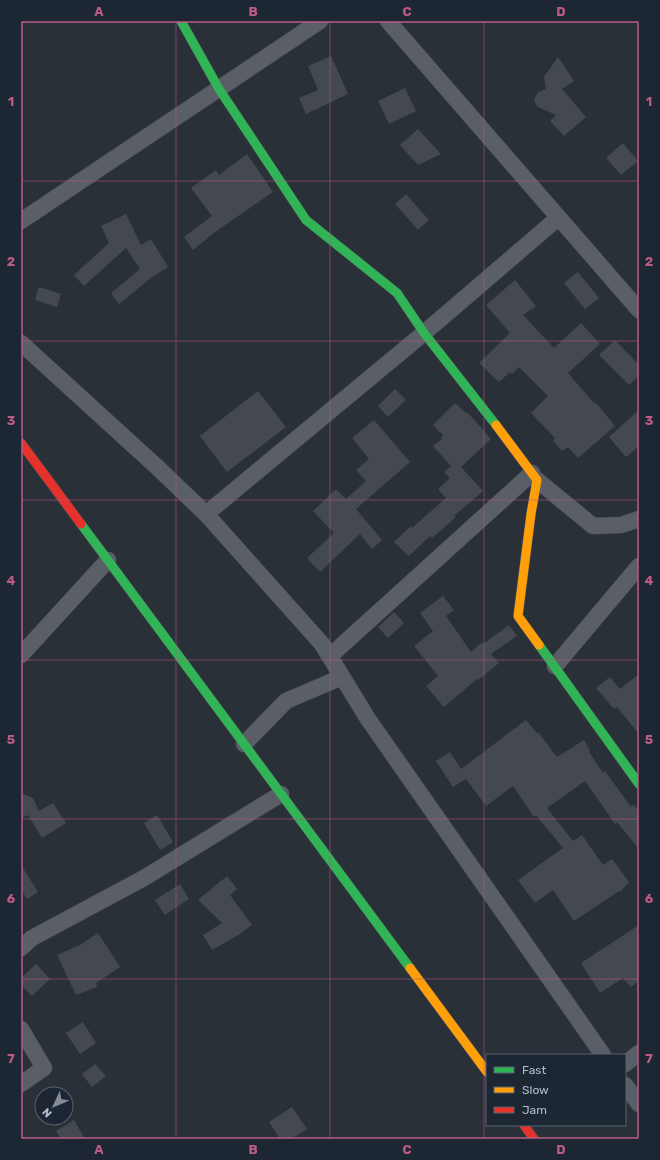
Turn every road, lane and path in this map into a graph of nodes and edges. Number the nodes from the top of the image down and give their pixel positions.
1 (181, 21) edge
2 (320, 21) edge
3 (388, 21) edge
4 (219, 88) junction
5 (558, 218) junction
6 (21, 221) edge
7 (639, 310) edge
8 (424, 333) junction
9 (21, 343) edge
10 (21, 443) edge
11 (534, 476) junction
12 (206, 514) junction
13 (639, 519) edge
14 (108, 560) junction
15 (639, 566) edge
16 (21, 655) edge
17 (330, 656) junction
18 (554, 666) junction
19 (342, 677) junction
20 (244, 744) junction
21 (639, 784) edge
22 (281, 794) junction
23 (21, 948) edge
24 (21, 1029) edge
25 (639, 1053) edge
26 (602, 1054) edge
27 (626, 1063) edge
28 (486, 1071) edge
29 (21, 1084) edge
30 (626, 1086) edge
31 (639, 1104) edge

1 - 4 main road
2 - 4 street
3 - 5 street
4 - 6 street
4 - 8 main road
5 - 7 street
5 - 8 street
8 - 11 main road
8 - 12 street
9 - 12 street
10 - 14 main road
11 - 13 street
11 - 17 street
11 - 18 main road
12 - 17 street
14 - 16 street
14 - 20 main road
15 - 18 street
17 - 19 street
18 - 21 main road
19 - 20 street
19 - 26 street
20 - 22 main road
22 - 23 street
22 - 28 main road
24 - 29 street
25 - 27 street
30 - 31 street

